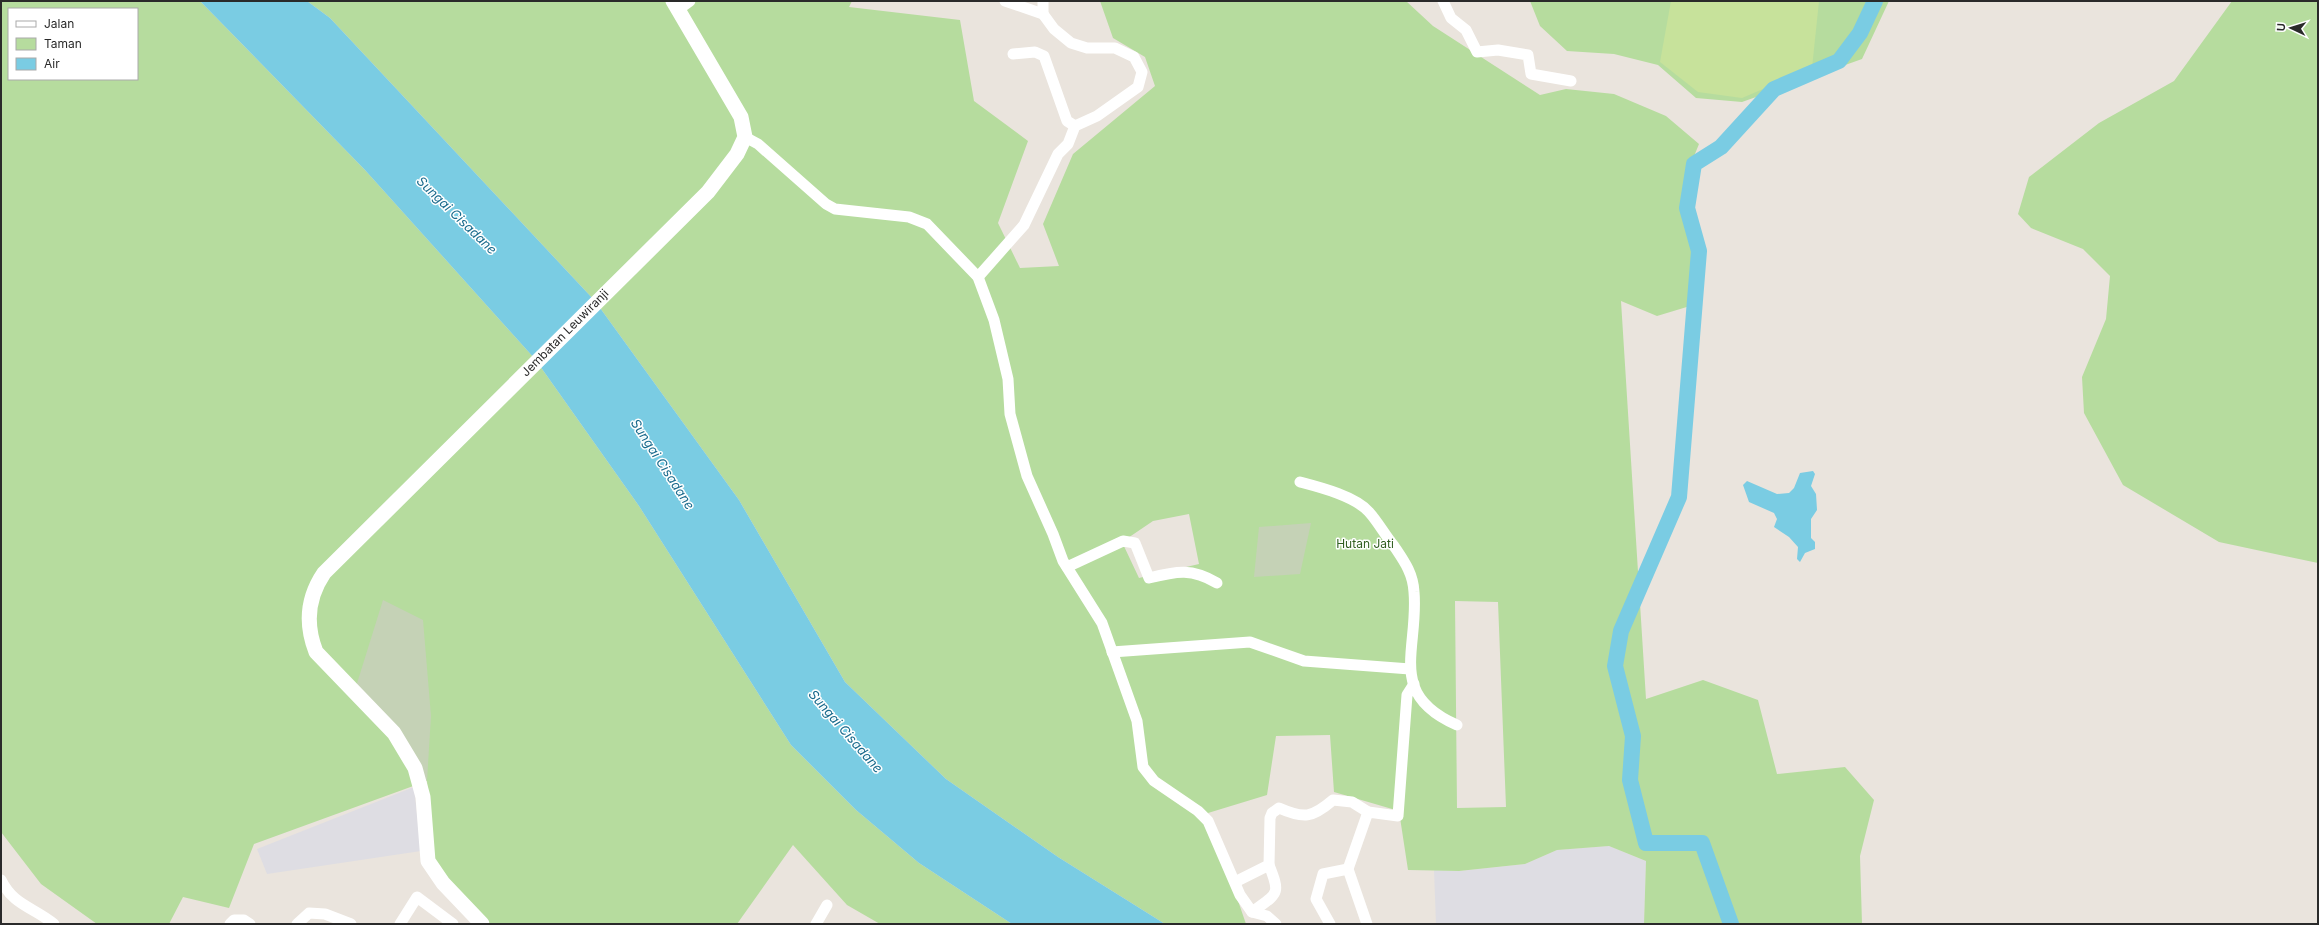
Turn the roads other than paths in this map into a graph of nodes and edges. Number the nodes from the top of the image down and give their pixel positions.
1 (1005, 1) edge
2 (1044, 1) edge
3 (1442, 1) edge
4 (680, 4) edge
5 (1043, 14) junction
6 (1013, 54) dead end
7 (1571, 81) dead end
8 (1075, 126) junction
9 (745, 137) junction
10 (978, 277) junction
11 (1300, 482) dead end
12 (1067, 567) junction
13 (1217, 583) dead end
14 (1112, 652) junction
15 (1410, 669) junction
16 (1414, 684) junction
17 (1457, 725) dead end
18 (1368, 812) junction
19 (1269, 864) junction
20 (1348, 869) junction
21 (1, 880) edge
22 (1235, 882) junction
23 (827, 905) dead end
24 (1252, 912) junction
25 (54, 924) edge
26 (230, 924) edge
27 (250, 924) edge
28 (297, 924) edge
29 (349, 924) edge
30 (400, 924) edge
31 (454, 924) edge
32 (482, 924) edge
33 (816, 924) edge
34 (1276, 924) edge
35 (1330, 924) edge
36 (1367, 924) edge

1 - 5 street
2 - 5 street
3 - 7 street
4 - 9 main road
5 - 8 street
6 - 8 street
8 - 10 street
9 - 10 street
9 - 32 main road, Jembatan Leuwiranji
10 - 12 street
11 - 15 street
12 - 13 street
12 - 14 street
14 - 15 street
14 - 22 street
15 - 16 street
16 - 17 street
16 - 18 street
18 - 19 street
18 - 20 street
19 - 22 street
19 - 24 street
20 - 35 street
20 - 36 street
21 - 25 street
22 - 24 street
23 - 33 street
24 - 34 street
26 - 27 street
28 - 29 street
30 - 31 street

